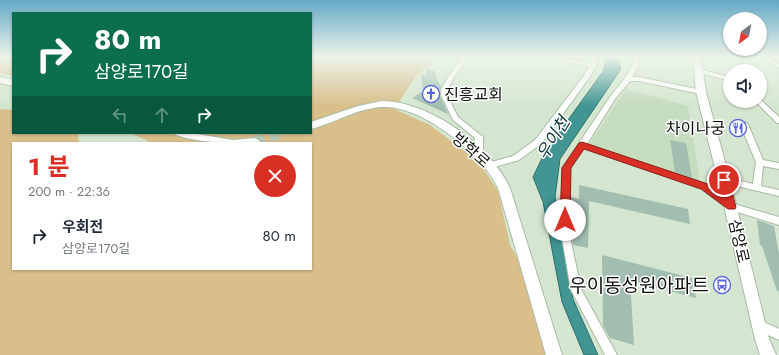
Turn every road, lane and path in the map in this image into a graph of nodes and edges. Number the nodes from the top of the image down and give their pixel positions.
1 (453, 74) edge
2 (588, 74) edge
3 (631, 74) edge
4 (699, 74) edge
5 (709, 74) edge
6 (723, 77) edge
7 (628, 79) junction
8 (0, 80) edge
9 (12, 83) edge
10 (701, 92) junction
11 (766, 108) edge
12 (779, 120) edge
13 (744, 124) dead end
14 (312, 126) edge
15 (183, 134) edge
16 (255, 141) dead end
17 (226, 142) edge
18 (244, 142) edge
19 (582, 145) junction
20 (479, 153) junction
21 (760, 162) junction
22 (491, 165) junction
23 (779, 166) edge
24 (724, 180) junction
25 (756, 187) junction
26 (779, 193) edge
27 (731, 207) junction
28 (779, 221) edge
29 (759, 325) junction
30 (779, 335) edge
31 (554, 355) edge
32 (611, 355) edge
33 (768, 355) edge

1 - 20 street
2 - 22 street
3 - 7 street
4 - 10 main road, 삼양로
5 - 6 street
7 - 10 street
7 - 19 street
8 - 9 main road
10 - 24 main road, 삼양로
11 - 12 street
13 - 21 street
14 - 20 main road, 방학로
15 - 17 main road
16 - 18 main road
19 - 27 street
19 - 32 street
20 - 22 main road, 방학로
21 - 23 street
21 - 25 street
22 - 31 main road, 방학로
24 - 25 street
24 - 27 main road, 삼양로
25 - 26 street
27 - 28 street
27 - 29 main road, 삼양로
29 - 30 street
29 - 33 main road, 삼양로

